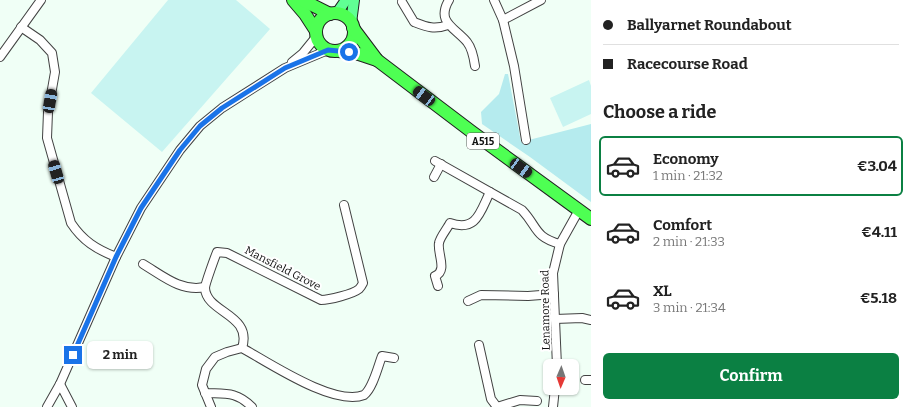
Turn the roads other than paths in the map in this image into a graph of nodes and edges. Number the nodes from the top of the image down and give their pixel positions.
1 (41, 0) edge
2 (293, 0) edge
3 (302, 0) edge
4 (346, 0) edge
5 (354, 0) edge
6 (449, 0) edge
7 (494, 0) edge
8 (541, 0) edge
9 (402, 2) dead end
10 (334, 14) junction
11 (503, 20) junction
12 (448, 25) junction
13 (352, 26) junction
14 (21, 27) junction
15 (316, 34) junction
16 (333, 51) junction
17 (0, 57) edge
18 (377, 60) junction
19 (475, 66) dead end
20 (285, 68) junction
21 (526, 140) dead end
22 (434, 177) dead end
23 (490, 192) junction
24 (344, 205) dead end
25 (579, 210) junction
26 (591, 219) edge
27 (560, 244) junction
28 (116, 257) junction
29 (143, 264) dead end
30 (438, 286) dead end
31 (205, 287) junction
32 (554, 294) junction
33 (468, 301) dead end
34 (555, 319) junction
35 (591, 320) edge
36 (479, 345) dead end
37 (242, 348) junction
38 (394, 358) dead end
39 (557, 359) edge
40 (60, 384) junction
41 (204, 393) junction
42 (554, 395) edge
43 (537, 401) dead end
44 (46, 407) edge
45 (72, 407) edge
46 (211, 407) edge
47 (252, 407) edge
48 (497, 407) edge
49 (553, 407) edge

1 - 14 street
2 - 15 highway
3 - 10 highway, A515
4 - 10 main road
5 - 13 main road
6 - 12 street
7 - 11 street
8 - 11 street
9 - 12 street
10 - 13 highway, A515
10 - 15 highway
11 - 21 street
12 - 19 street
13 - 16 highway
13 - 18 highway, A515
14 - 17 street
14 - 28 street
15 - 16 highway
15 - 20 street
16 - 18 highway, A515
16 - 20 street
18 - 25 highway, A515
20 - 28 street
22 - 23 street
23 - 27 street
23 - 30 street
24 - 31 street, Mansfield Grove
25 - 26 highway, A515
25 - 27 street, Lenamore Road
27 - 32 street, Lenamore Road
28 - 40 street
29 - 31 street
31 - 37 street
32 - 33 street
32 - 34 street, Lenamore Road
34 - 35 street
34 - 39 street, Lenamore Road
36 - 48 street
37 - 38 street
37 - 41 street
40 - 44 street
40 - 45 street
41 - 46 street
41 - 47 street
42 - 49 street
43 - 48 street

